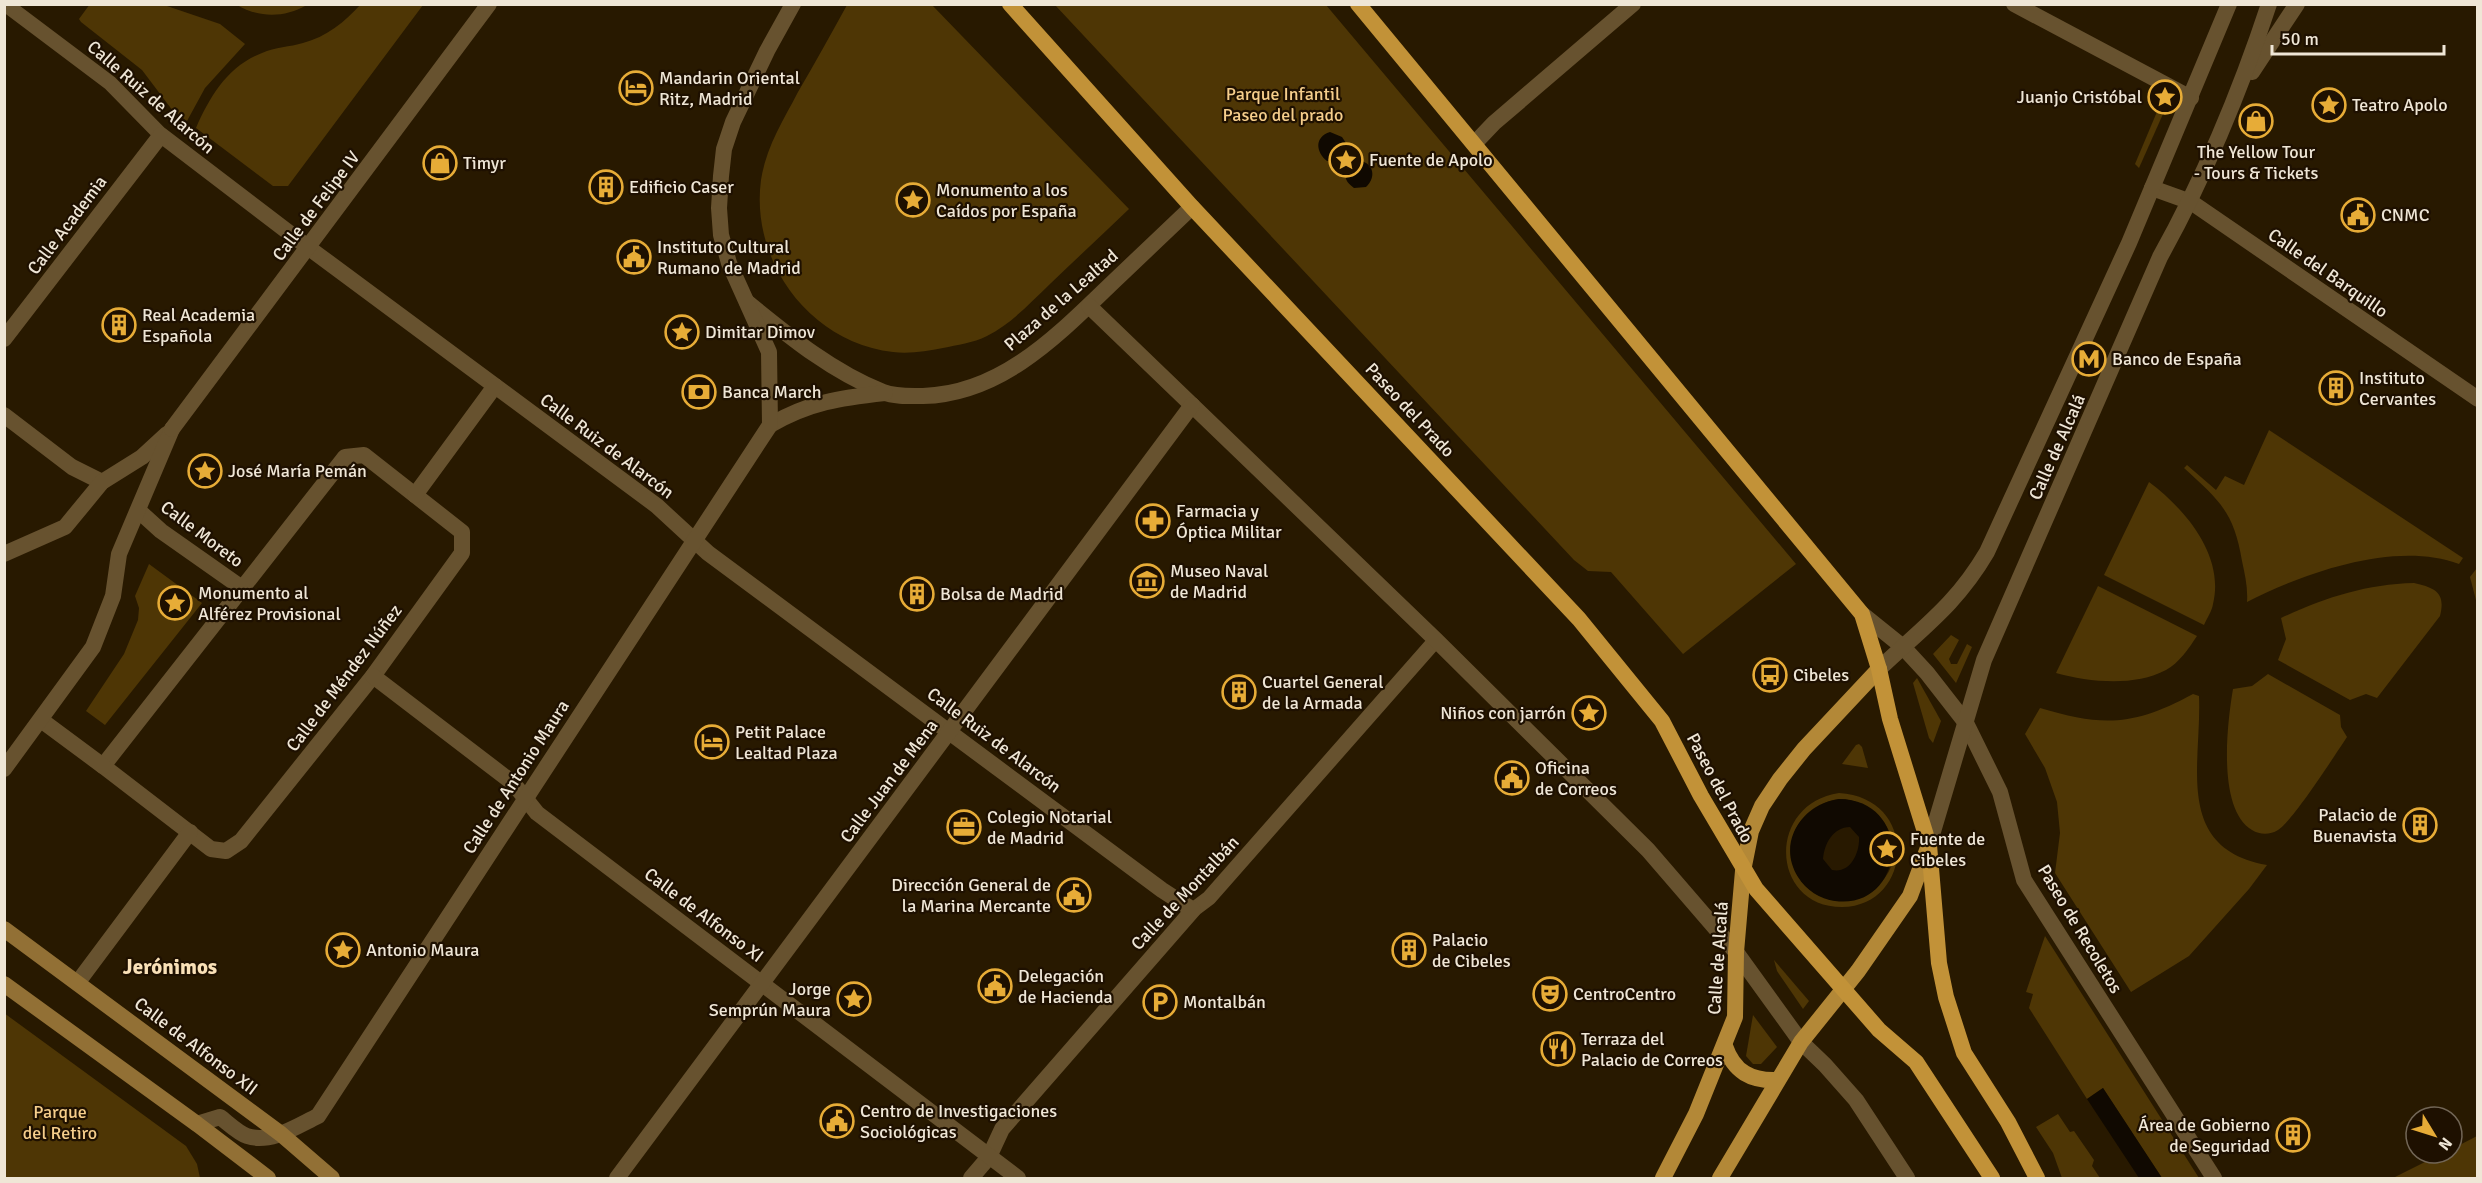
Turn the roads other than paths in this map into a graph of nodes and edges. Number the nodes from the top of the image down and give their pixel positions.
1 (5, 4) edge
2 (489, 4) edge
3 (793, 4) edge
4 (1010, 4) edge
5 (1358, 4) edge
6 (1633, 4) edge
7 (2014, 4) edge
8 (2229, 4) edge
9 (2269, 4) edge
10 (2297, 4) edge
11 (2239, 93) junction
12 (2191, 98) junction
13 (161, 135) junction
14 (1474, 144) junction
15 (2152, 188) junction
16 (2191, 202) junction
17 (1192, 207) junction
18 (309, 248) junction
19 (747, 302) junction
20 (1089, 306) junction
21 (4, 339) edge
22 (495, 386) junction
23 (885, 393) junction
24 (2478, 399) edge
25 (1192, 405) junction
26 (4, 415) edge
27 (770, 425) junction
28 (172, 429) junction
29 (102, 482) junction
30 (415, 495) junction
31 (139, 511) junction
32 (694, 542) junction
33 (4, 554) edge
34 (242, 588) junction
35 (1863, 614) junction
36 (1436, 640) junction
37 (1903, 647) junction
38 (1879, 669) junction
39 (373, 676) junction
40 (41, 720) junction
41 (1966, 723) junction
42 (950, 731) junction
43 (102, 766) junction
44 (4, 769) edge
45 (525, 799) junction
46 (190, 832) junction
47 (1929, 846) junction
48 (1743, 871) junction
49 (1193, 910) junction
50 (4, 929) edge
51 (1736, 952) junction
52 (78, 982) junction
53 (763, 983) junction
54 (4, 984) edge
55 (1844, 989) junction
56 (1801, 1042) junction
57 (1725, 1046) junction
58 (1777, 1080) junction
59 (197, 1124) junction
60 (281, 1134) junction
61 (989, 1157) junction
62 (268, 1179) edge
63 (332, 1179) edge
64 (617, 1179) edge
65 (971, 1179) edge
66 (1018, 1179) edge
67 (1663, 1179) edge
68 (1720, 1179) edge
69 (1907, 1179) edge
70 (1992, 1179) edge
71 (2037, 1179) edge
72 (2214, 1179) edge

1 - 13 street, Calle Ruiz de Alarcón
2 - 18 street, Calle de Felipe IV
3 - 19 street, Plaza de la Lealtad
4 - 17 highway, Paseo del Prado
5 - 14 highway
6 - 14 street
7 - 12 street
8 - 12 street, Calle de Alcalá
9 - 11 street, Calle de Alcalá
10 - 11 street
11 - 16 street, Calle de Alcalá
12 - 15 street, Calle de Alcalá
13 - 18 street, Calle Ruiz de Alarcón
13 - 21 street, Calle Academia
14 - 35 highway
15 - 16 street, Calle del Barquillo
15 - 37 street, Calle de Alcalá
16 - 24 street, Calle del Barquillo
16 - 41 street, Calle de Alcalá
17 - 20 street, Plaza de la Lealtad
17 - 48 highway, Paseo del Prado
18 - 22 street, Calle Ruiz de Alarcón
18 - 28 street, Calle de Felipe IV
19 - 23 street, Plaza de la Lealtad
19 - 27 street
20 - 23 street, Plaza de la Lealtad
20 - 25 street
22 - 30 street
22 - 32 street, Calle Ruiz de Alarcón
23 - 27 street, Calle de Antonio Maura
25 - 36 street
25 - 42 street, Calle Juan de Mena
26 - 29 street
27 - 32 street, Calle de Antonio Maura
28 - 29 street, Calle de Felipe IV
28 - 31 street, Calle de Felipe IV
29 - 33 street, Calle de Felipe IV
30 - 34 street, Calle de Méndez Núñez
30 - 39 street, Calle de Méndez Núñez
31 - 34 street, Calle Moreto
31 - 40 street, Calle de Felipe IV
32 - 42 street, Calle Ruiz de Alarcón
32 - 45 street, Calle de Antonio Maura
34 - 43 street, Calle de Méndez Núñez
35 - 37 street, Paseo de Recoletos
35 - 38 highway
36 - 49 street, Calle de Montalbán
36 - 51 street
37 - 38 street, Calle de Alcalá
37 - 41 street, Paseo de Recoletos
38 - 47 highway
38 - 48 main road, Calle de Alcalá
39 - 45 street, Calle de Alfonso XI
39 - 46 street, Calle de Méndez Núñez
40 - 43 street, Calle de Méndez Núñez
40 - 44 street, Calle de Felipe IV
41 - 47 street, Calle de Alcalá
41 - 72 street, Paseo de Recoletos
42 - 49 street, Calle Ruiz de Alarcón
42 - 53 street, Calle Juan de Mena
43 - 46 street, Calle de Méndez Núñez
45 - 53 street, Calle de Alfonso XI
45 - 60 street, Calle de Antonio Maura
46 - 52 street
47 - 55 main road
47 - 71 highway
48 - 51 main road, Calle de Alcalá
48 - 55 highway, Paseo del Prado
49 - 61 street, Calle de Montalbán
50 - 52 main road, Calle de Alfonso XII
51 - 56 street
51 - 57 main road, Calle de Alcalá
52 - 60 main road, Calle de Alfonso XII
53 - 61 street, Calle de Alfonso XI
53 - 64 street, Calle Juan de Mena
54 - 59 main road
55 - 56 main road
55 - 70 highway
56 - 58 main road
56 - 69 street
57 - 58 main road
57 - 67 main road, Calle de Alcalá
58 - 68 main road
59 - 60 street
59 - 62 main road
60 - 63 main road, Calle de Alfonso XII
61 - 65 street, Calle de Montalbán
61 - 66 street, Calle de Alfonso XI

